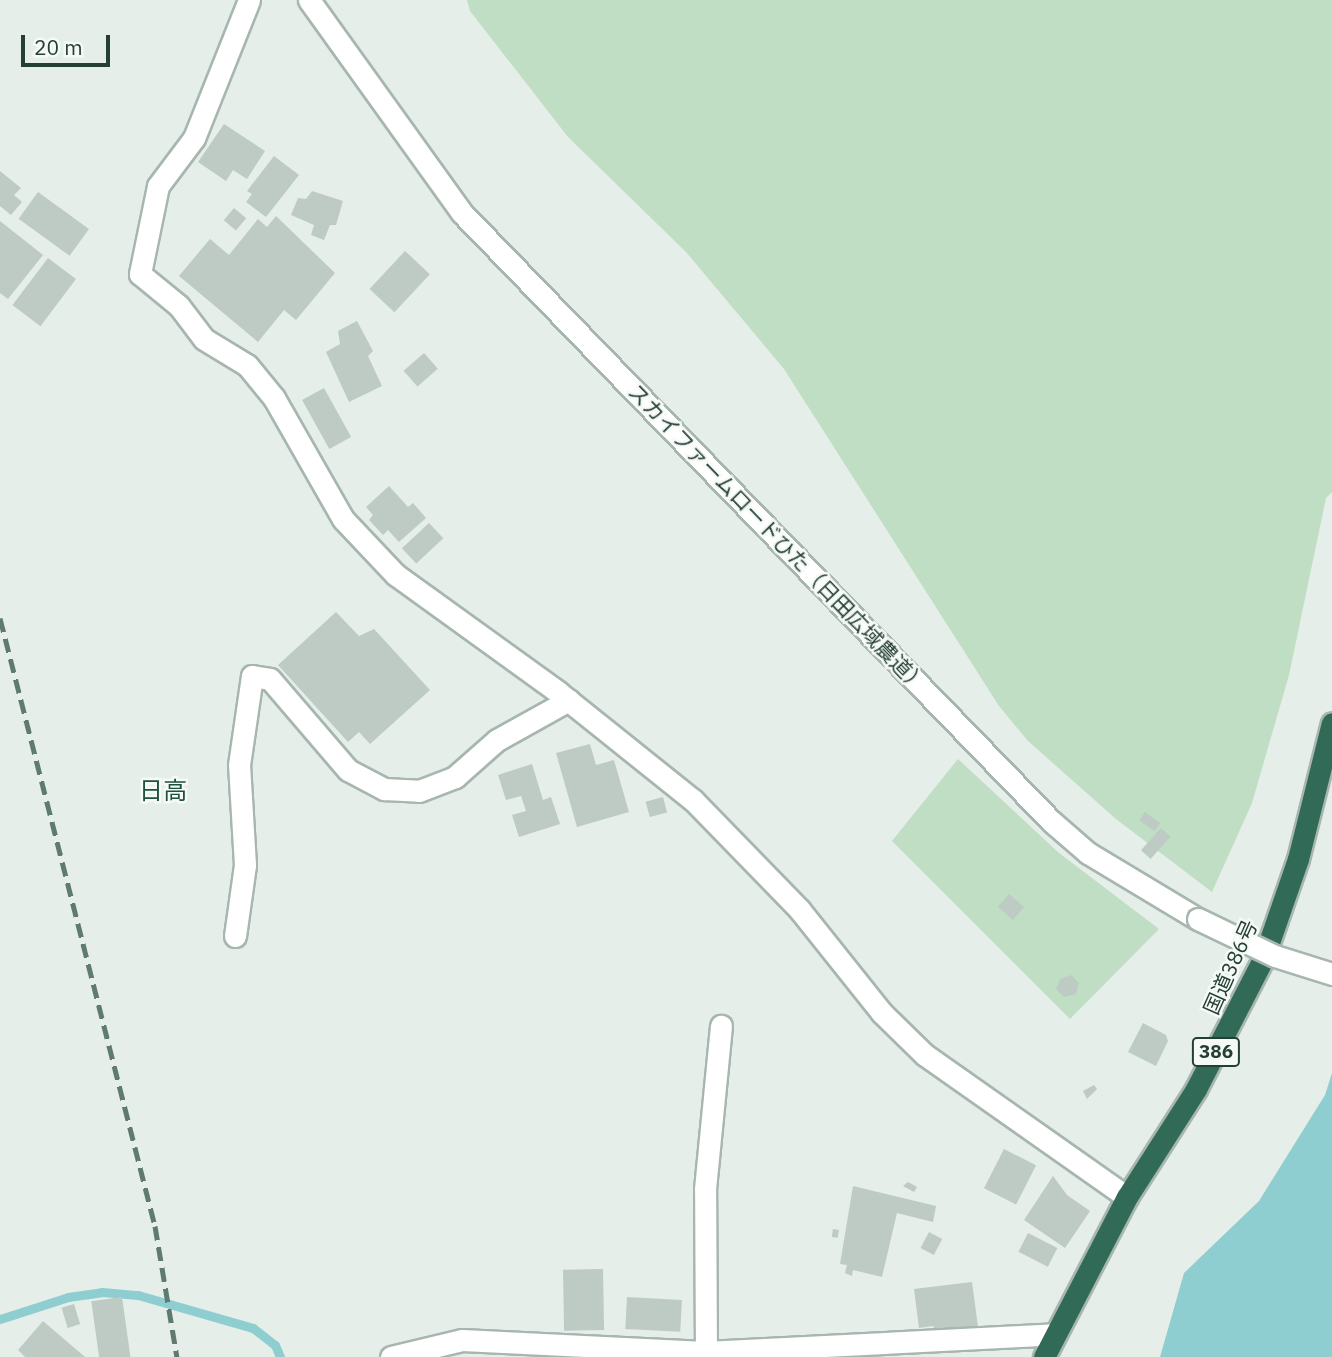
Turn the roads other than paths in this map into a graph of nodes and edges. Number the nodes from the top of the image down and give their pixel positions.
1 (249, 0) edge
2 (309, 0) edge
3 (569, 700) junction
4 (1332, 723) edge
5 (235, 936) dead end
6 (1332, 974) edge
7 (721, 1026) dead end
8 (1127, 1197) junction
9 (1055, 1334) junction
10 (706, 1354) edge
11 (391, 1357) edge
12 (1044, 1357) edge

1 - 3 street
2 - 6 street, スカイファームロードひた（日田広域農道）, bridge
3 - 5 street
3 - 8 street
4 - 8 highway, 国道386号 / 386
7 - 10 street
8 - 9 highway, 国道386号 / 386
9 - 10 street
9 - 12 highway, 国道386号 / 386
10 - 11 street

